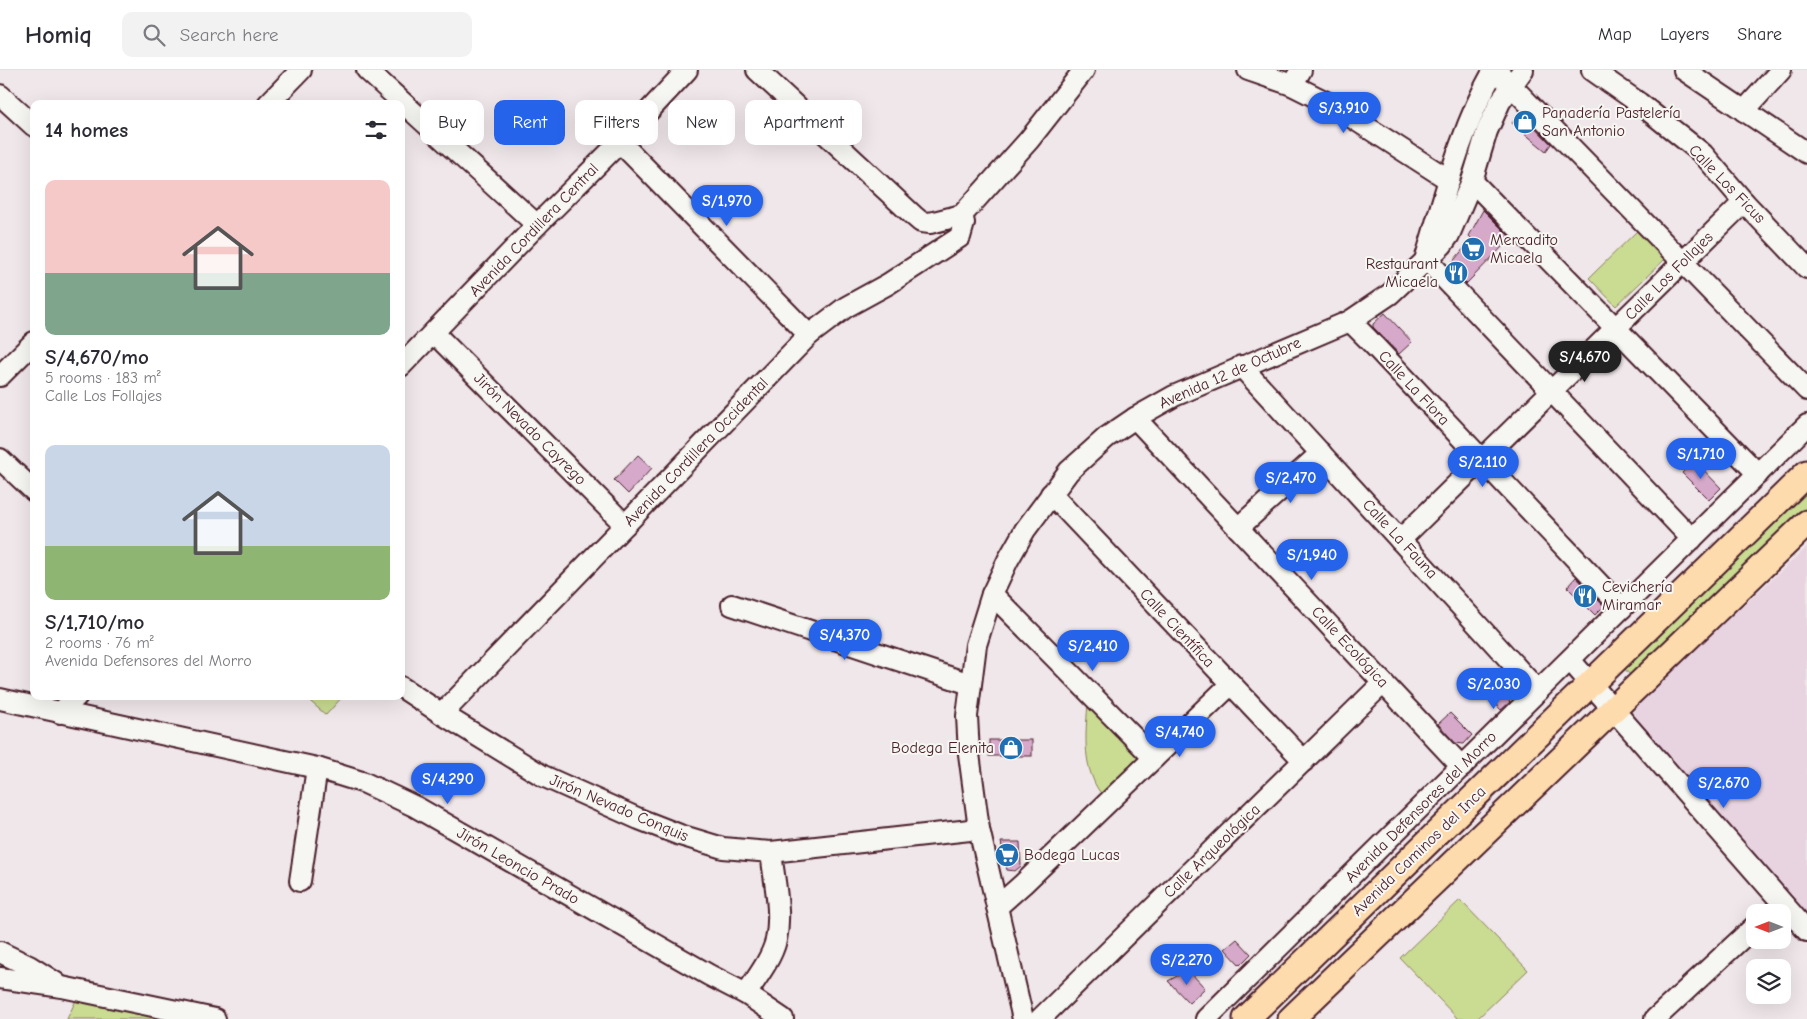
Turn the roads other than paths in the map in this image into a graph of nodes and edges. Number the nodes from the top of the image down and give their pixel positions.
1 (301, 70) edge
2 (367, 70) edge
3 (687, 70) edge
4 (757, 70) edge
5 (1084, 70) edge
6 (1248, 70) edge
7 (1495, 70) edge
8 (1592, 70) edge
9 (1684, 70) edge
10 (1781, 70) edge
11 (1296, 78) edge
12 (1517, 78) edge
13 (0, 95) edge
14 (272, 100) edge
15 (400, 100) edge
16 (658, 101) edge
17 (405, 105) edge
18 (1744, 111) junction
19 (30, 122) edge
20 (617, 145) edge
21 (623, 145) edge
22 (1806, 151) edge
23 (1449, 180) junction
24 (1472, 181) junction
25 (1744, 202) junction
26 (962, 215) junction
27 (537, 225) junction
28 (1426, 259) junction
29 (1683, 262) junction
30 (1807, 268) edge
31 (1350, 321) junction
32 (1615, 329) junction
33 (434, 333) junction
34 (809, 335) junction
35 (30, 346) edge
36 (405, 362) edge
37 (1241, 366) junction
38 (0, 376) edge
39 (1807, 390) edge
40 (1552, 391) junction
41 (1135, 418) junction
42 (1807, 425) edge
43 (1321, 453) junction
44 (0, 459) edge
45 (1481, 460) junction
46 (1754, 470) junction
47 (1807, 474) edge
48 (30, 487) edge
49 (1052, 494) junction
50 (1807, 523) edge
51 (625, 525) junction
52 (1238, 528) junction
53 (1692, 539) junction
54 (1400, 540) junction
55 (992, 594) junction
56 (732, 605) dead end
57 (1622, 608) junction
58 (1570, 660) junction
59 (1384, 683) junction
60 (970, 684) junction
61 (1231, 684) junction
62 (1591, 684) junction
63 (405, 689) edge
64 (1538, 691) junction
65 (0, 699) edge
66 (73, 700) edge
67 (1614, 709) junction
68 (60, 713) junction
69 (442, 714) junction
70 (1154, 758) junction
71 (1304, 761) junction
72 (1462, 767) junction
73 (317, 768) junction
74 (979, 829) junction
75 (771, 852) junction
76 (300, 881) dead end
77 (1773, 904) edge
78 (997, 907) junction
79 (1791, 919) edge
80 (1807, 931) edge
81 (1746, 934) edge
82 (0, 952) edge
83 (0, 978) edge
84 (62, 987) junction
85 (746, 994) junction
86 (215, 1019) edge
87 (783, 1019) edge
88 (1023, 1019) edge
89 (1040, 1019) edge
90 (1206, 1019) edge
91 (1246, 1019) edge
92 (1291, 1019) edge
93 (1654, 1019) edge

1 - 14 street
2 - 15 street
3 - 16 street, Avenida Cordillera Central
4 - 26 street
5 - 26 street
6 - 11 street
7 - 12 street
7 - 23 street, Avenida 12 de Octubre
8 - 25 street, Calle Los Ficus
9 - 18 street
10 - 18 street
11 - 23 street
12 - 24 street, Avenida 12 de Octubre
12 - 29 street
13 - 19 street
17 - 27 street
18 - 22 street
20 - 27 street, Avenida Cordillera Central
21 - 34 street
23 - 28 street, Avenida 12 de Octubre
24 - 28 street, Avenida 12 de Octubre
24 - 32 street
25 - 29 street, Calle Los Follajes
25 - 30 street, Calle Los Ficus
26 - 34 street, Avenida Cordillera Occidental
27 - 33 street, Avenida Cordillera Central
28 - 31 street, Avenida 12 de Octubre
28 - 40 street
29 - 32 street, Calle Los Follajes
29 - 39 street
31 - 37 street, Avenida 12 de Octubre
31 - 45 street, Calle La Flora
32 - 40 street, Calle Los Follajes
32 - 46 street
33 - 36 street, Avenida Cordillera Central
33 - 51 street, Jirón Nevado Cayrego
34 - 51 street, Avenida Cordillera Occidental
35 - 38 street
37 - 41 street, Avenida 12 de Octubre
37 - 43 street, Calle La Fauna
40 - 45 street, Calle Los Follajes
40 - 53 street
41 - 49 street, Avenida 12 de Octubre
41 - 52 street, Calle Ecológica
42 - 46 street, Avenida Defensores del Morro
43 - 52 street
43 - 54 street, Calle La Fauna
44 - 48 street
45 - 54 street, Calle Los Follajes
45 - 57 street, Calle La Flora
46 - 53 street, Avenida Defensores del Morro
47 - 62 main road, Avenida Caminos del Inca
49 - 55 street, Avenida 12 de Octubre
49 - 61 street, Calle Científica
50 - 67 main road, Avenida Caminos del Inca
51 - 69 street, Avenida Cordillera Occidental
52 - 59 street, Calle Ecológica
53 - 57 street, Avenida Defensores del Morro
54 - 64 street, Calle La Fauna
55 - 60 street, Avenida 12 de Octubre
55 - 70 street
56 - 60 street
57 - 58 street, Avenida Defensores del Morro
58 - 62 street
58 - 64 street, Avenida Defensores del Morro
59 - 71 street, Calle Arqueológica
59 - 72 street, Calle Ecológica
60 - 74 street, Avenida 12 de Octubre
61 - 70 street
61 - 71 street, Calle Científica
62 - 67 street
62 - 91 main road, Avenida Caminos del Inca
63 - 69 street, Jirón Nevado Conquis
64 - 72 street, Avenida Defensores del Morro
65 - 68 street, Jirón Leoncio Prado
66 - 68 street
67 - 77 street
67 - 92 main road, Avenida Caminos del Inca
68 - 73 street, Jirón Leoncio Prado
69 - 75 street, Jirón Nevado Conquis
70 - 78 street
71 - 89 street, Calle Arqueológica
72 - 90 street, Avenida Defensores del Morro
73 - 76 street
73 - 85 street, Jirón Leoncio Prado
74 - 75 street, Jirón Nevado Conquis
74 - 78 street, Avenida 12 de Octubre
75 - 85 street
78 - 88 street, Avenida 12 de Octubre
79 - 80 street
81 - 93 street
82 - 84 street
83 - 84 street
84 - 86 street
85 - 87 street, Jirón Leoncio Prado

